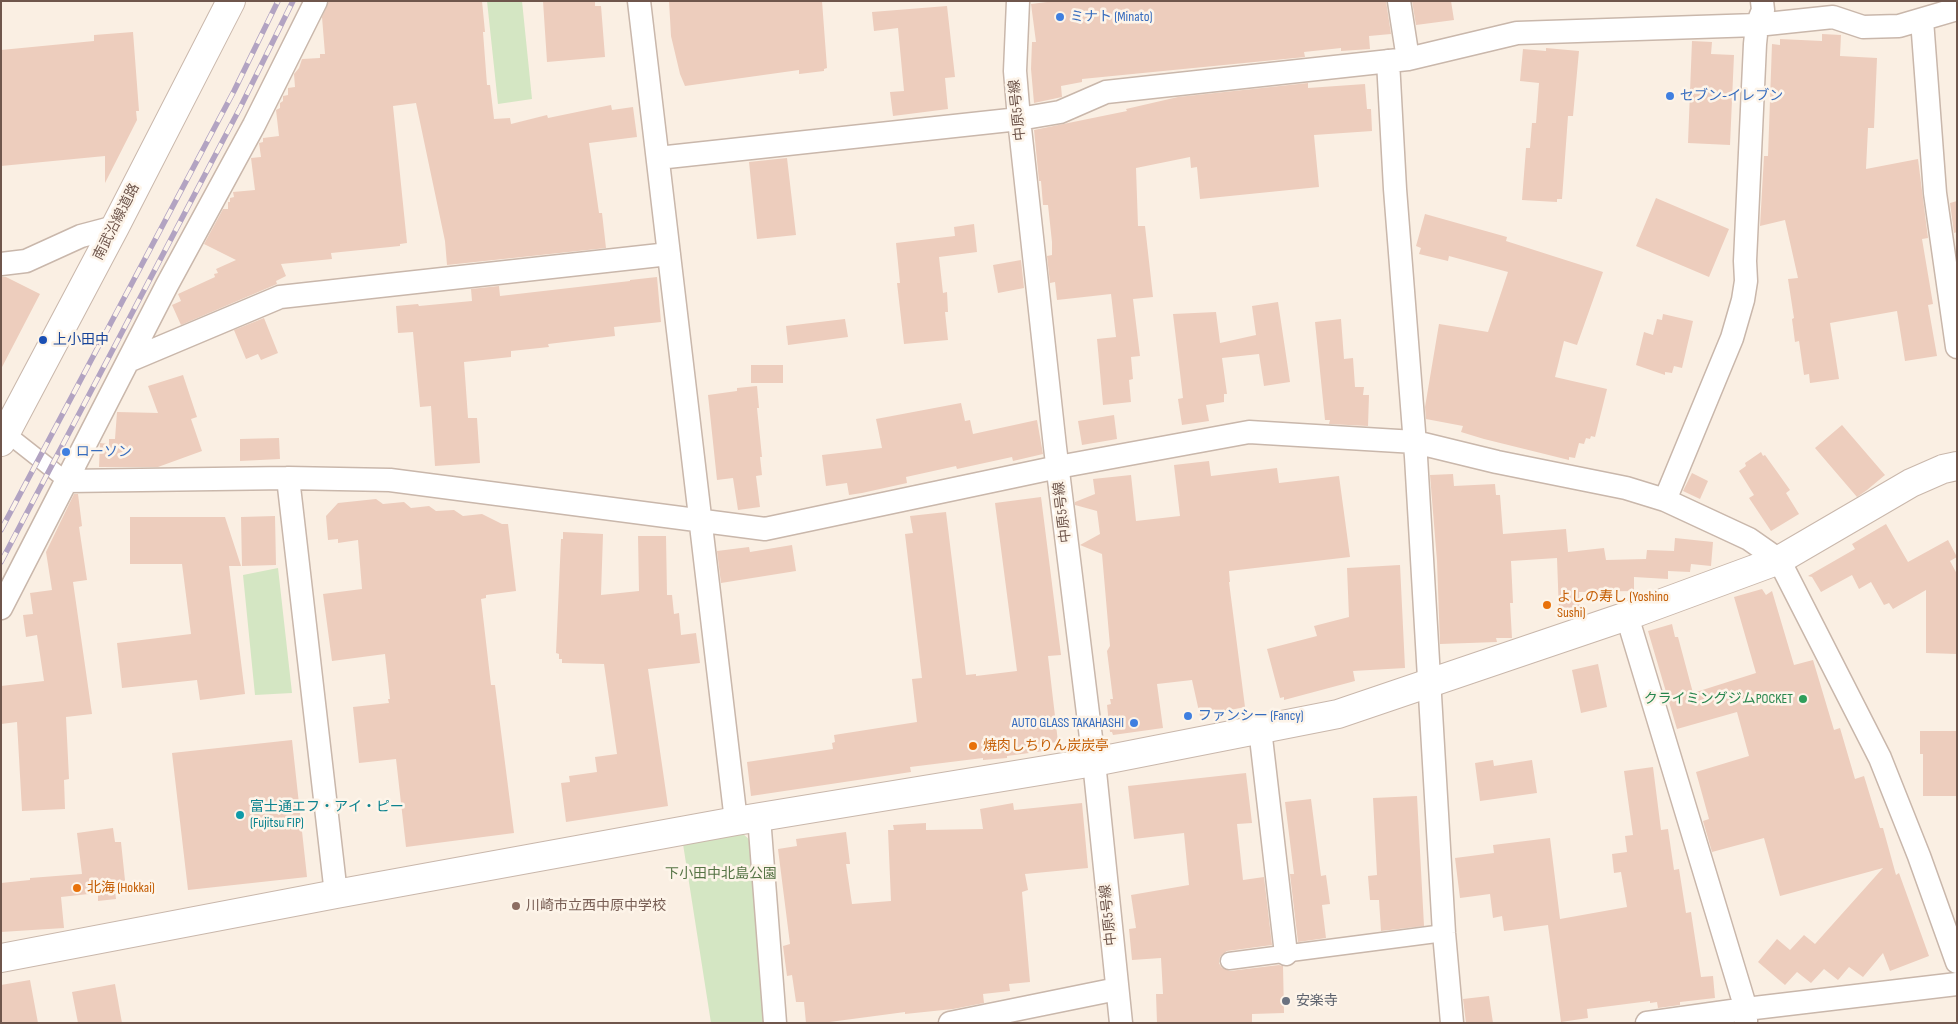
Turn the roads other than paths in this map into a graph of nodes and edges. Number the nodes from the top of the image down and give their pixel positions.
1 (231, 1) edge
2 (316, 1) edge
3 (639, 1) edge
4 (1018, 1) edge
5 (1399, 1) edge
6 (1762, 1) edge
7 (1957, 9) edge
8 (1922, 20) junction
9 (1757, 24) junction
10 (1398, 60) junction
11 (1019, 119) junction
12 (658, 158) junction
13 (115, 228) junction
14 (669, 254) junction
15 (1, 264) edge
16 (1957, 347) edge
17 (128, 361) junction
18 (3, 438) edge
19 (1415, 442) junction
20 (1957, 466) edge
21 (1058, 467) junction
22 (288, 478) junction
23 (67, 481) junction
24 (1666, 500) junction
25 (700, 520) junction
26 (1780, 560) junction
27 (1, 608) edge
28 (1627, 616) junction
29 (1430, 683) junction
30 (1260, 729) junction
31 (1094, 762) junction
32 (748, 819) junction
33 (336, 894) junction
34 (1444, 933) junction
35 (1286, 954) junction
36 (1, 958) edge
37 (1229, 961) dead end
38 (1957, 962) edge
39 (1957, 984) edge
40 (1117, 989) junction
41 (1746, 1016) edge
42 (775, 1023) edge
43 (950, 1023) edge
44 (1121, 1023) edge
45 (1452, 1023) edge
46 (1647, 1023) edge

1 - 13 street, 南武沿線道路
2 - 17 street
3 - 12 street
4 - 11 street, 中原5号線
5 - 10 street
6 - 9 street
7 - 8 street
8 - 9 street
8 - 16 street
9 - 10 street
9 - 24 street
10 - 11 street
10 - 19 street
11 - 12 street
11 - 21 street, 中原5号線
12 - 14 street
13 - 15 street
13 - 18 street, 南武沿線道路
14 - 17 street
14 - 25 street
17 - 23 street
18 - 23 street
19 - 21 street
19 - 24 street
19 - 29 street
20 - 26 street
21 - 25 street
21 - 31 street, 中原5号線
22 - 23 street
22 - 25 street
22 - 33 street
23 - 27 street
24 - 26 street
25 - 32 street
26 - 28 street
26 - 38 street
28 - 29 street
28 - 41 street
29 - 30 street
29 - 34 street
30 - 31 street
30 - 35 street
31 - 32 street
31 - 40 street, 中原5号線
32 - 33 street
32 - 42 street
33 - 36 street
34 - 35 street
34 - 45 street
35 - 37 street
39 - 41 street
40 - 43 street
40 - 44 street, 中原5号線
41 - 46 street

